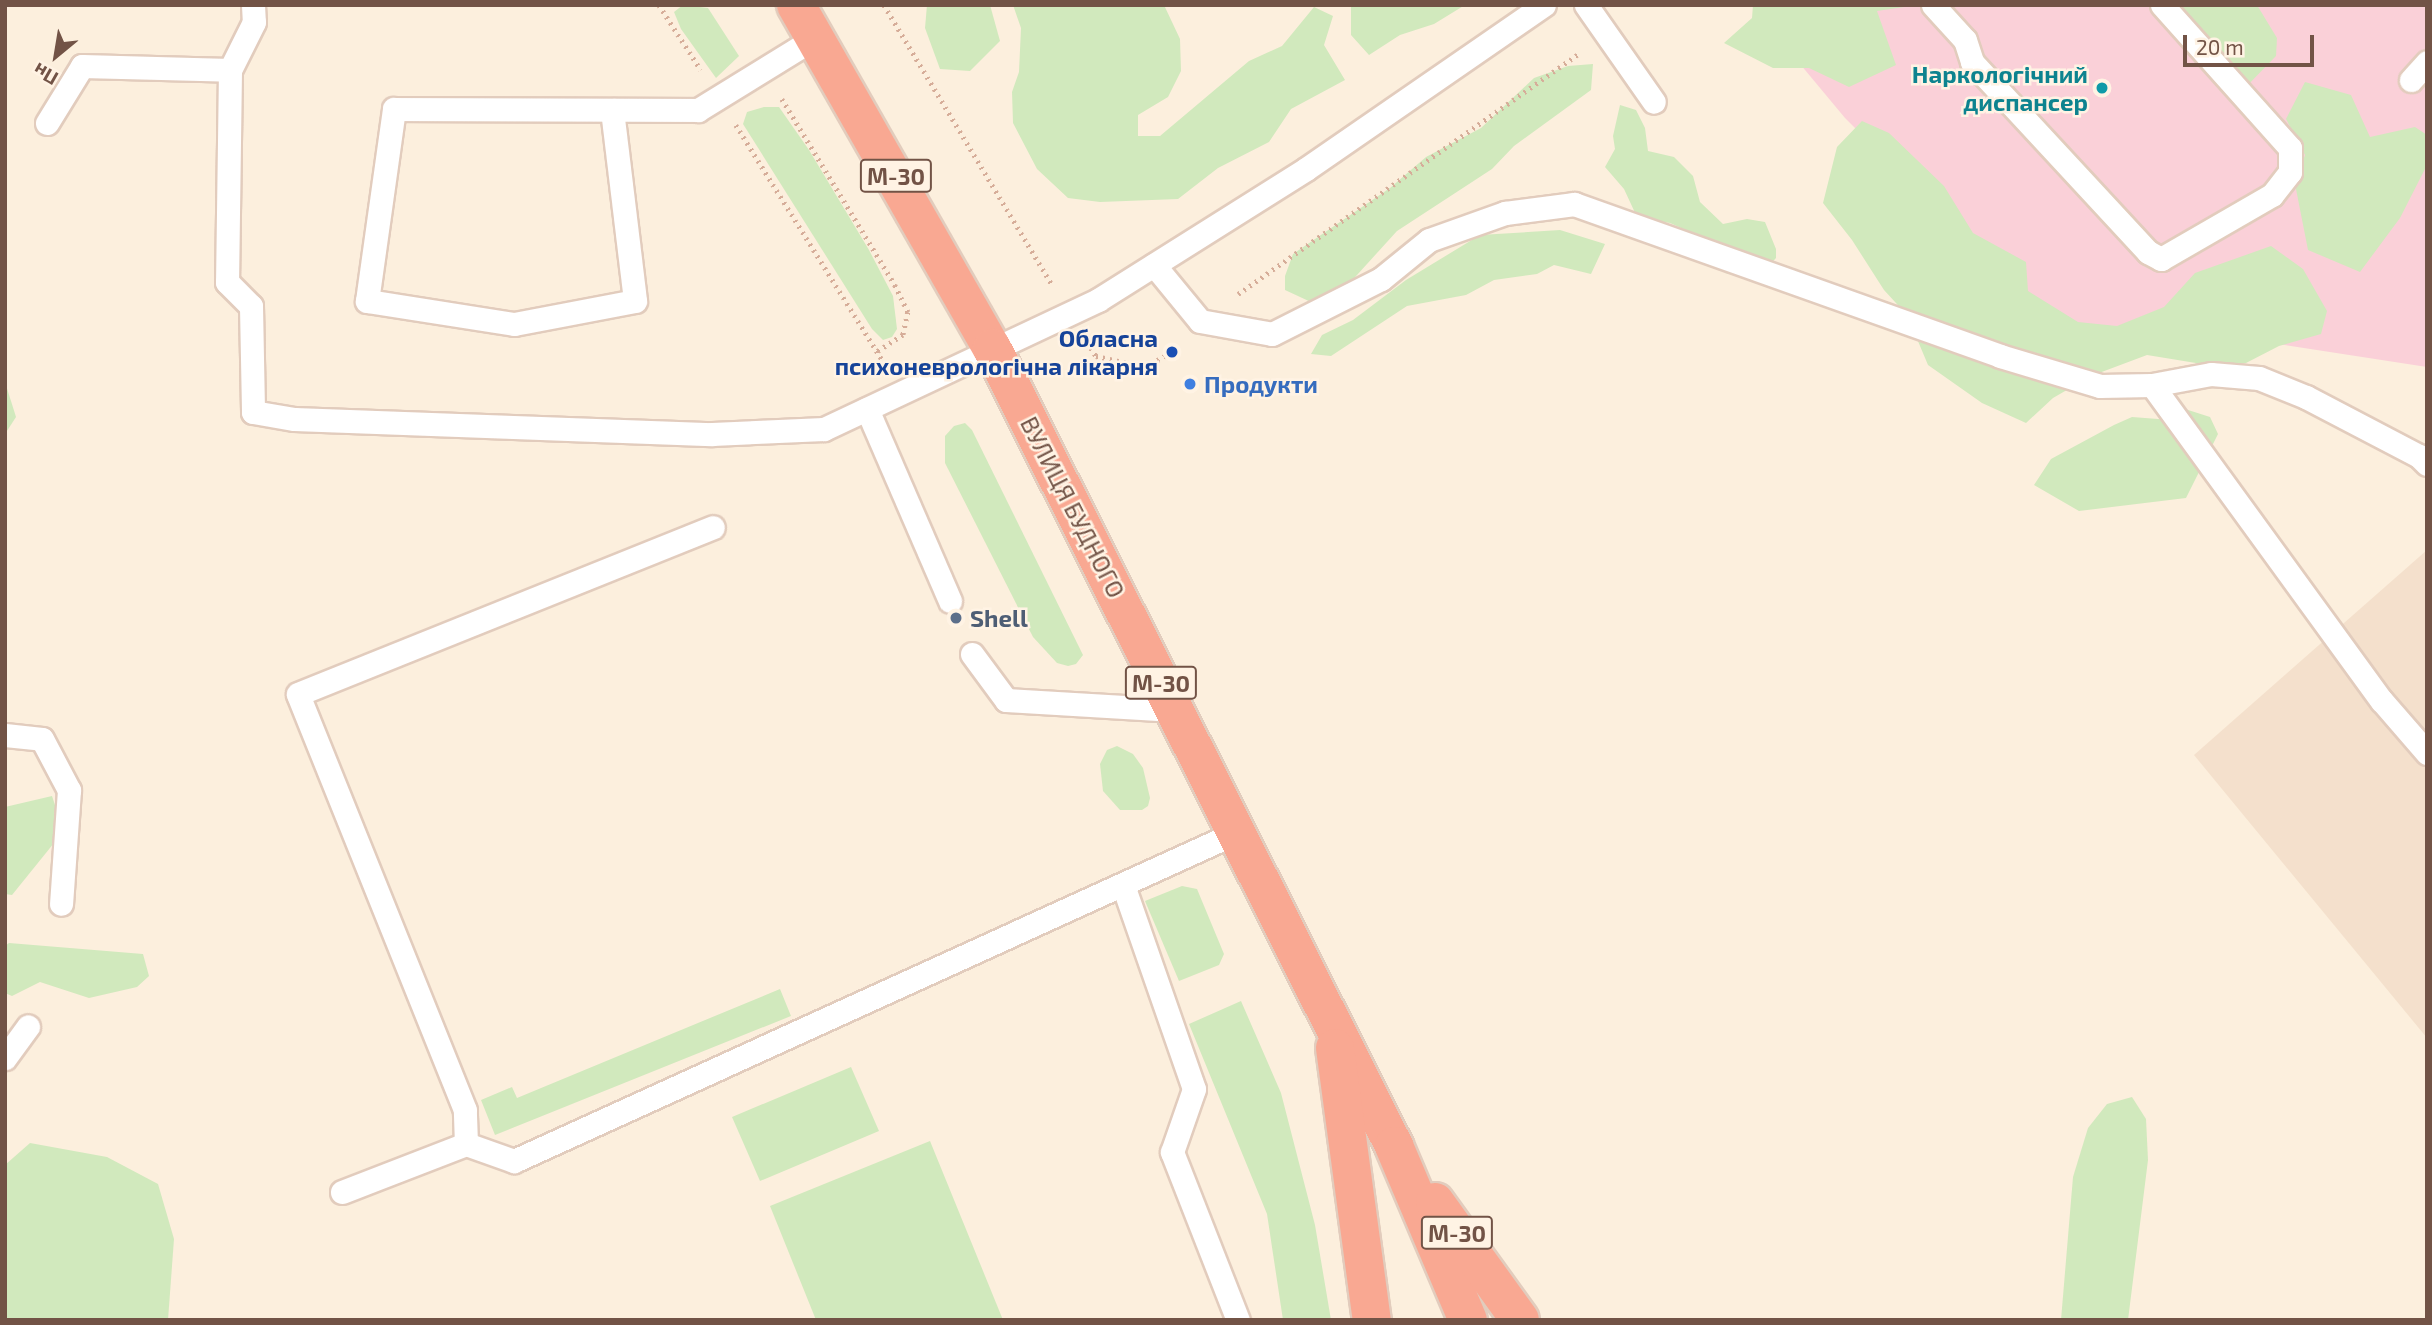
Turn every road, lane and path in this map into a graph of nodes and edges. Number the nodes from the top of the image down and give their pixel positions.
1 (253, 5) edge
2 (659, 5) edge
3 (796, 5) edge
4 (884, 5) edge
5 (1544, 5) edge
6 (1586, 5) edge
7 (1933, 5) edge
8 (2162, 5) edge
9 (1606, 34) junction
10 (816, 37) junction
11 (2427, 62) edge
12 (230, 70) junction
13 (765, 71) junction
14 (2411, 80) dead end
15 (719, 98) junction
16 (1654, 102) dead end
17 (612, 110) junction
18 (47, 123) dead end
19 (1154, 265) junction
20 (1069, 313) junction
21 (1200, 321) junction
22 (992, 348) junction
23 (877, 352) junction
24 (1145, 367) dead end
25 (2152, 385) junction
26 (902, 392) junction
27 (867, 408) junction
28 (2427, 464) edge
29 (713, 527) dead end
30 (950, 601) dead end
31 (972, 654) dead end
32 (1175, 710) junction
33 (5, 735) edge
34 (2427, 753) edge
35 (1235, 833) junction
36 (1123, 885) junction
37 (61, 904) dead end
38 (1331, 1019) junction
39 (28, 1026) dead end
40 (5, 1058) edge
41 (467, 1144) junction
42 (1394, 1146) junction
43 (342, 1192) dead end
44 (1238, 1320) edge
45 (1372, 1320) edge
46 (1468, 1320) edge
47 (1520, 1320) edge

1 - 12 lane
2 - 15 path
3 - 10 highway, ВУЛИЦЯ БУДНОГО / М-30
4 - 20 path
5 - 19 lane
6 - 9 lane
7 - 8 lane
9 - 16 lane
9 - 21 path
10 - 13 lane
10 - 22 highway, ВУЛИЦЯ БУДНОГО / М-30
11 - 14 lane
12 - 18 lane
12 - 27 lane
13 - 15 lane
13 - 23 path
15 - 17 lane
15 - 23 path
17 - 17 lane
19 - 20 lane
19 - 21 lane
20 - 22 lane
20 - 24 path
21 - 25 lane
22 - 26 lane
22 - 32 highway, ВУЛИЦЯ БУДНОГО / М-30
23 - 26 path
25 - 28 lane
25 - 34 lane
26 - 27 lane
27 - 30 lane
29 - 41 lane
31 - 32 lane
32 - 35 highway, ВУЛИЦЯ БУДНОГО / М-30
33 - 37 lane
35 - 36 lane
35 - 38 highway, ВУЛИЦЯ БУДНОГО / М-30
36 - 41 lane
36 - 44 lane
38 - 42 highway, М-30
38 - 45 highway
39 - 40 lane
41 - 43 lane
42 - 46 highway, М-30
42 - 47 highway, М-30

